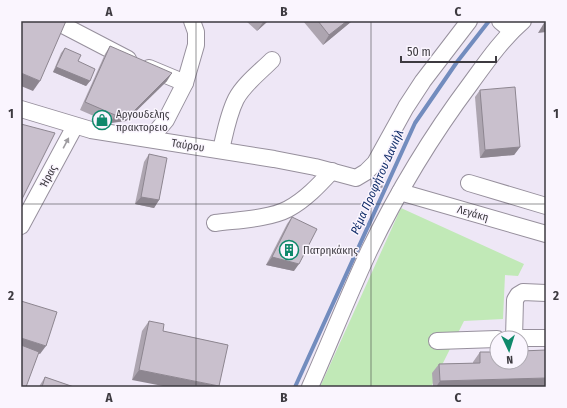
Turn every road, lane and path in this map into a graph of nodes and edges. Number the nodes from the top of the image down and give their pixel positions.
1 (55, 21) edge
2 (192, 21) edge
3 (469, 21) edge
4 (509, 24) edge
5 (272, 60) dead end
6 (185, 83) junction
7 (21, 109) edge
8 (75, 126) junction
9 (150, 139) junction
10 (221, 150) junction
11 (332, 171) junction
12 (469, 183) dead end
13 (376, 184) dead end
14 (396, 191) junction
15 (546, 206) edge
16 (215, 223) dead end
17 (21, 226) edge
18 (546, 234) edge
19 (546, 293) edge
20 (514, 330) edge
21 (529, 338) edge
22 (546, 338) edge
23 (489, 339) edge
24 (437, 341) dead end
25 (310, 387) edge

1 - 6 street
2 - 6 street
3 - 11 street, Ταύρου
4 - 14 street
5 - 10 street
6 - 9 street
7 - 8 street, Ταύρου
8 - 9 street, Ταύρου
17 -> 8 street, Ήρας
9 - 10 street, Ταύρου
10 - 11 street, Ταύρου
11 - 16 street
12 - 15 street
13 - 14 path
14 - 18 street, Λεγάκη
14 - 25 street
19 - 20 street
21 - 22 street
23 - 24 street

